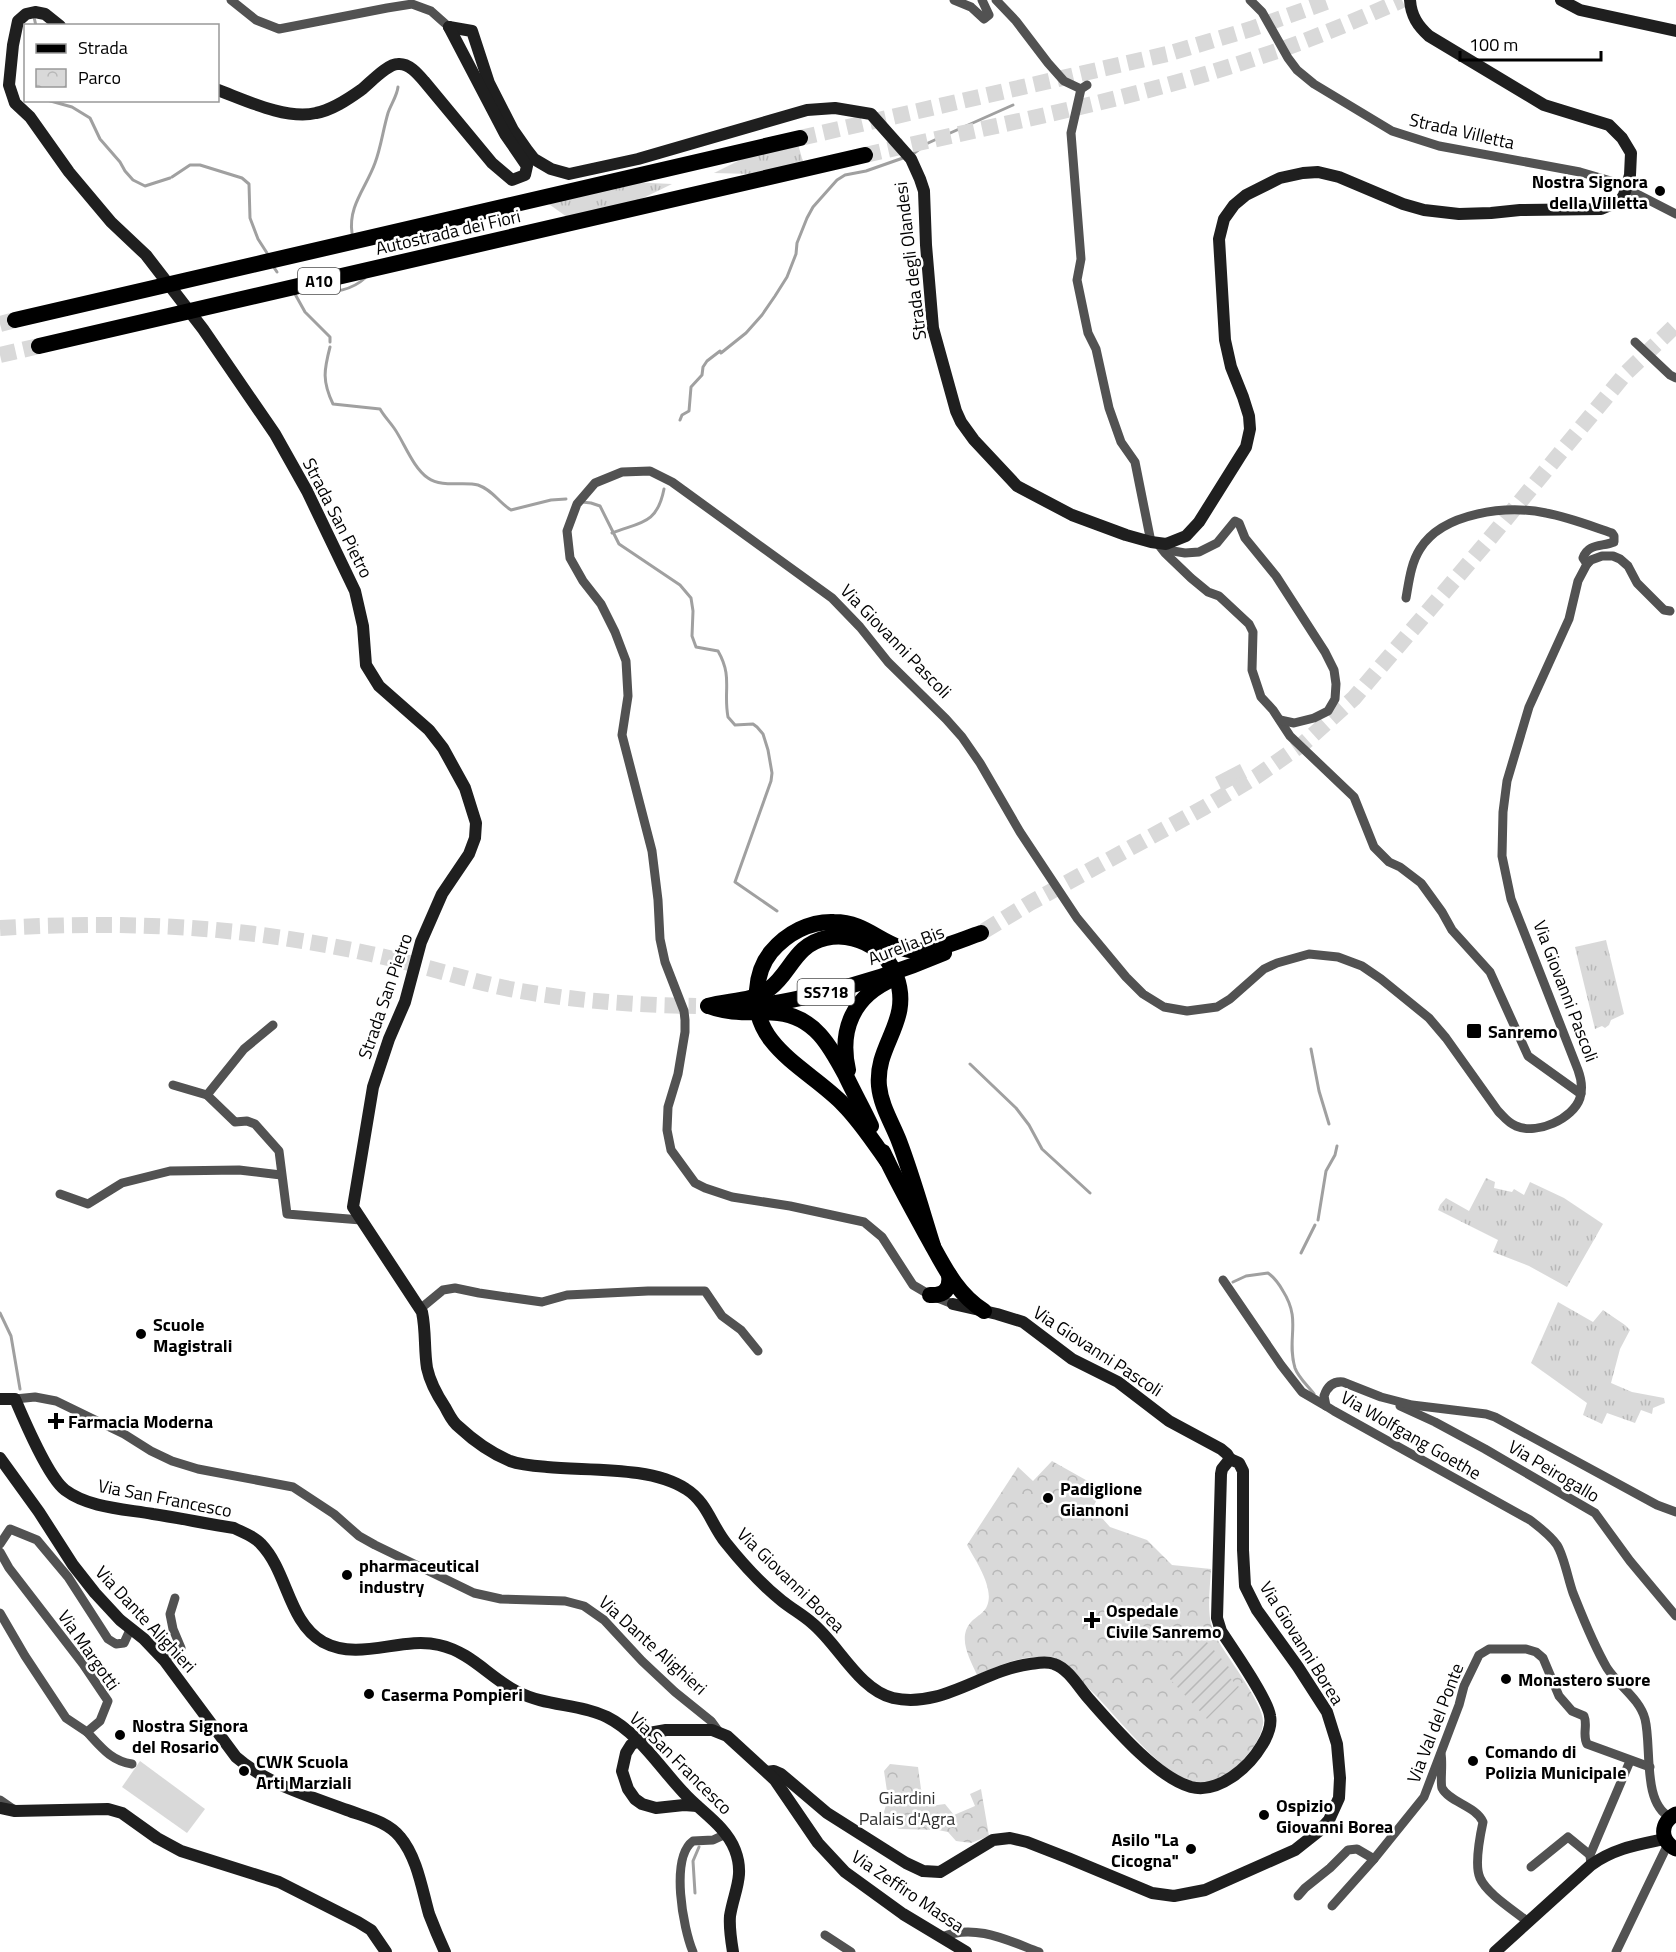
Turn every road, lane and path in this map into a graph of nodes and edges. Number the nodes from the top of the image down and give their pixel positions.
1 (231, 0) edge
2 (954, 0) edge
3 (982, 0) edge
4 (996, 0) edge
5 (1250, 0) edge
6 (1410, 0) edge
7 (1561, 0) edge
8 (58, 24) edge
9 (449, 27) junction
10 (1676, 31) edge
11 (219, 90) edge
12 (800, 138) tunnel mouth
13 (865, 155) tunnel mouth
14 (1628, 186) junction
15 (1676, 214) edge
16 (15, 320) tunnel mouth
17 (1635, 342) dead end
18 (39, 346) tunnel mouth
19 (1676, 378) edge
20 (1158, 543) junction
21 (1587, 564) junction
22 (1406, 598) dead end
23 (1670, 611) dead end
24 (1281, 720) junction
25 (896, 975) junction
26 (764, 1003) junction
27 (702, 1006) tunnel mouth
28 (273, 1024) dead end
29 (173, 1085) dead end
30 (1581, 1094) junction
31 (207, 1095) junction
32 (865, 1114) junction
33 (887, 1161) junction
34 (281, 1175) junction
35 (60, 1194) dead end
36 (361, 1220) junction
37 (933, 1246) junction
38 (952, 1280) junction
39 (1223, 1280) dead end
40 (930, 1295) junction
41 (953, 1304) junction
42 (420, 1309) junction
43 (984, 1311) junction
44 (758, 1351) dead end
45 (1381, 1397) junction
46 (15, 1398) junction
47 (0, 1399) edge
48 (1326, 1406) junction
49 (0, 1458) edge
50 (1230, 1460) junction
51 (588, 1469) joint
52 (1676, 1512) edge
53 (1, 1540) edge
54 (0, 1552) edge
55 (175, 1598) dead end
56 (0, 1613) edge
57 (1676, 1616) edge
58 (130, 1630) junction
59 (164, 1660) junction
60 (87, 1732) junction
61 (719, 1732) junction
62 (1441, 1754) junction
63 (1630, 1761) junction
64 (132, 1764) dead end
65 (1650, 1767) junction
66 (767, 1772) junction
67 (683, 1793) junction
68 (0, 1800) edge
69 (697, 1806) junction
70 (0, 1808) edge
71 (663, 1808) junction
72 (15, 1811) junction
73 (1673, 1816) edge
74 (726, 1834) junction
75 (1670, 1844) edge
76 (1374, 1859) junction
77 (1591, 1860) junction
78 (1532, 1867) dead end
79 (1298, 1896) dead end
80 (1332, 1906) dead end
81 (1528, 1922) junction
82 (825, 1935) dead end
83 (942, 1937) junction
84 (386, 1952) edge
85 (445, 1952) edge
86 (693, 1952) edge
87 (733, 1952) edge
88 (851, 1952) edge
89 (966, 1952) edge
90 (1040, 1952) edge
91 (1495, 1952) edge
92 (1616, 1952) edge

1 - 9 street
2 - 3 street
4 - 20 street
5 - 14 street, Strada Villetta
6 - 14 street
7 - 10 street
8 - 36 street, Strada San Pietro
9 - 11 street
9 - 20 street, Strada degli Olandesi
12 - 16 highway, Autostrada dei Fiori / A10
13 - 18 highway, Autostrada dei Fiori / A10
14 - 15 street, Strada Villetta
14 - 20 street
17 - 19 street
20 - 24 street
20 - 24 street
21 - 22 street, Via Giovanni Pascoli
21 - 23 street
21 - 30 street, Via Giovanni Pascoli
24 - 30 street
25 - 26 highway, Aurelia Bis / SS718
25 - 32 highway
25 - 33 highway, Aurelia Bis
26 - 27 highway, Aurelia Bis
26 - 32 highway
26 - 37 highway
28 - 31 street
29 - 31 street
30 - 40 street, Via Giovanni Pascoli
31 - 34 street
32 - 33 highway
33 - 37 highway
34 - 35 street
34 - 36 street
36 - 42 street, Strada San Pietro
37 - 38 highway
38 - 40 highway
38 - 41 highway
38 - 43 highway
39 - 48 street
40 - 41 street, Via Giovanni Pascoli
41 - 43 street, Via Giovanni Pascoli
42 - 44 street
42 - 51 street, Strada San Pietro
43 - 50 street, Via Giovanni Pascoli
45 - 48 street, Via Wolfgang Goethe
45 - 52 street, Via Wolfgang Goethe
45 - 57 street, Via Peirogallo
46 - 47 street, Via Dante Alighieri
46 - 61 street, Via Dante Alighieri
46 - 67 street, Via San Francesco
48 - 65 street, Via Wolfgang Goethe
49 - 58 street, Via Dante Alighieri
50 - 51 street, Via Giovanni Borea
50 - 66 street, Via Giovanni Borea
53 - 58 street, Via Margotti
54 - 60 street, Via Margotti
55 - 59 street
56 - 60 street
58 - 59 street, Via Dante Alighieri
59 - 85 street, Via Dante Alighieri
60 - 64 street
61 - 66 street, Via Dante Alighieri
61 - 71 street
62 - 63 street, Via Val del Ponte
62 - 76 street, Via Val del Ponte
62 - 81 street
63 - 65 street, Via Val del Ponte
63 - 77 street
65 - 73 street, Via Wolfgang Goethe
66 - 83 street, Via Zeffiro Massa
67 - 69 street, Via San Francesco
67 - 71 street
68 - 72 street
69 - 71 street
69 - 74 street, Via San Francesco
70 - 72 street
72 - 84 street
73 - 75 main road
74 - 86 street
74 - 87 street, Via San Francesco
75 - 77 street
75 - 92 street
76 - 79 street
76 - 80 street, Via Val del Ponte
77 - 78 street
77 - 81 street
81 - 91 street
82 - 88 street
83 - 89 street, Via Zeffiro Massa
83 - 90 street

